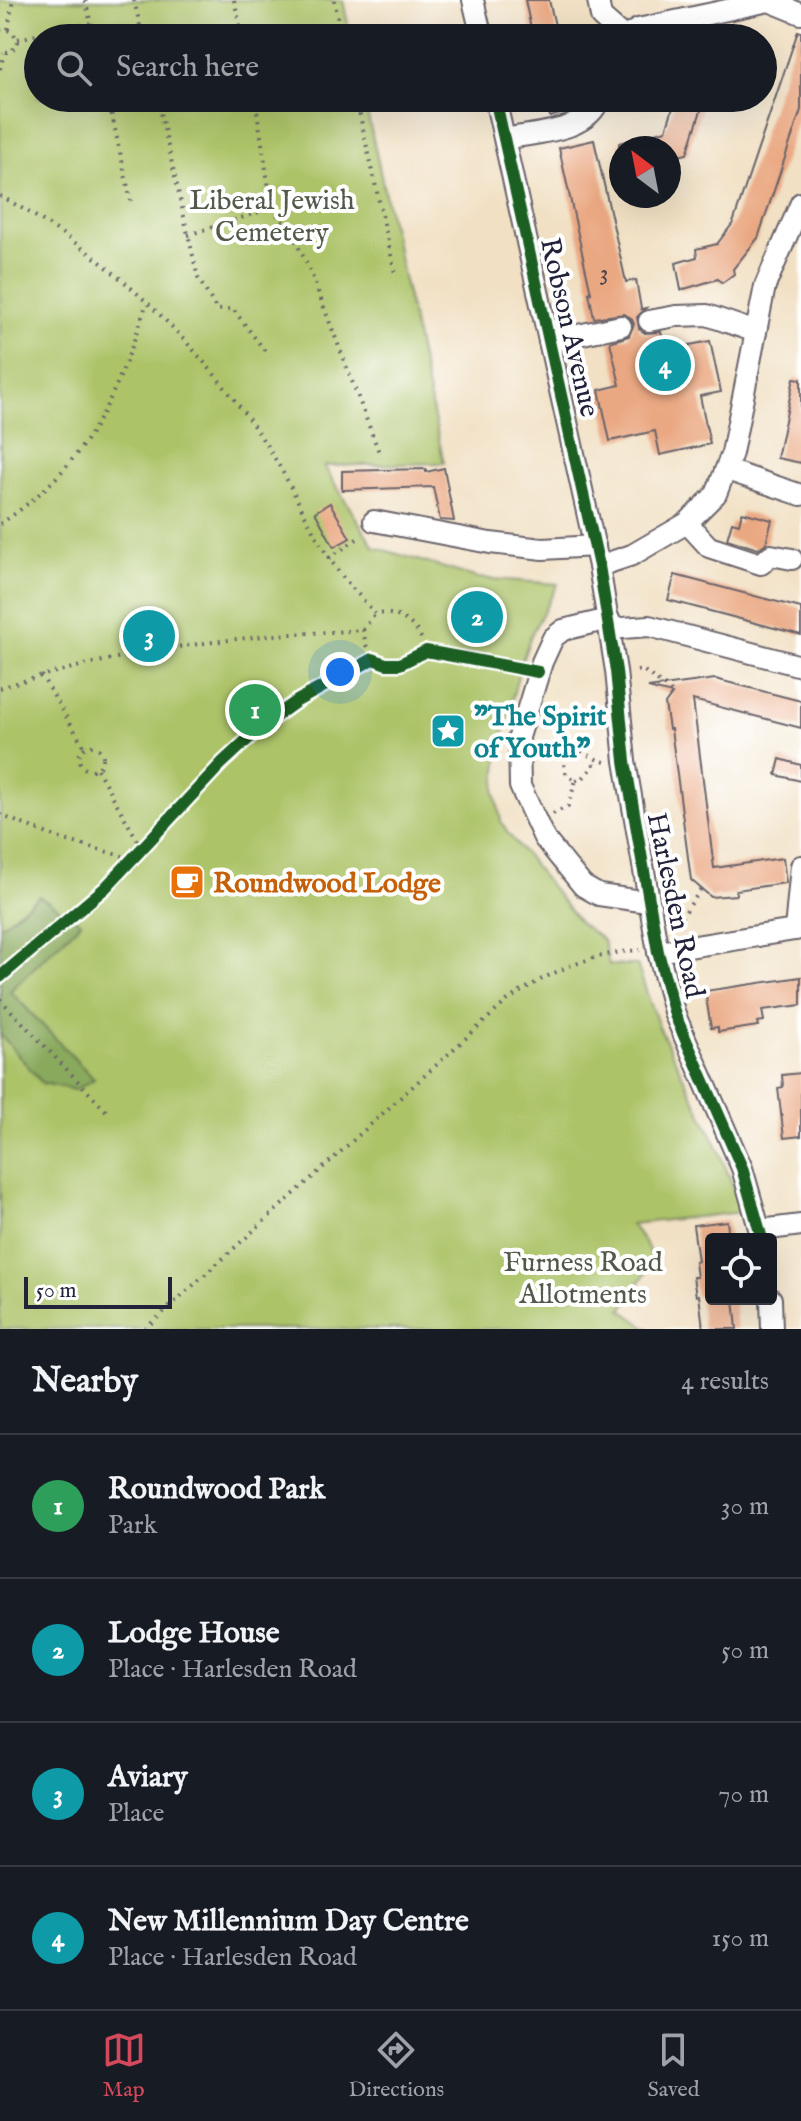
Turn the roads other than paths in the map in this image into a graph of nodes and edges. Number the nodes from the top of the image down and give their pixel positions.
1 (473, 0) edge
2 (598, 0) edge
3 (801, 14) edge
4 (479, 24) edge
5 (609, 24) edge
6 (661, 24) edge
7 (498, 112) edge
8 (595, 112) edge
9 (505, 139) junction
10 (801, 203) edge
11 (649, 321) dead end
12 (621, 326) dead end
13 (756, 332) junction
14 (549, 341) junction
15 (727, 470) junction
16 (801, 495) edge
17 (374, 521) dead end
18 (687, 523) junction
19 (597, 556) junction
20 (792, 559) dead end
21 (610, 624) junction
22 (801, 666) edge
23 (801, 866) edge
24 (648, 902) junction
25 (798, 930) edge
26 (658, 952) junction
27 (801, 1225) edge
28 (761, 1233) edge
29 (765, 1233) edge
30 (771, 1305) edge
31 (772, 1329) edge

1 - 4 street
2 - 5 street
3 - 6 street
7 - 9 street, Robson Avenue
8 - 9 street
9 - 14 street, Robson Avenue
10 - 13 street
11 - 13 street
12 - 14 street
13 - 15 street
14 - 19 street, Robson Avenue
15 - 16 street
15 - 18 street
17 - 19 street
18 - 19 street
18 - 20 street
19 - 21 street, Harlesden Road
21 - 22 street
21 - 24 street, Harlesden Road
21 - 24 street, Harlesden Road
23 - 25 street
24 - 26 street, Harlesden Road
25 - 26 street
26 - 28 street, Harlesden Road
27 - 29 street
30 - 31 street

